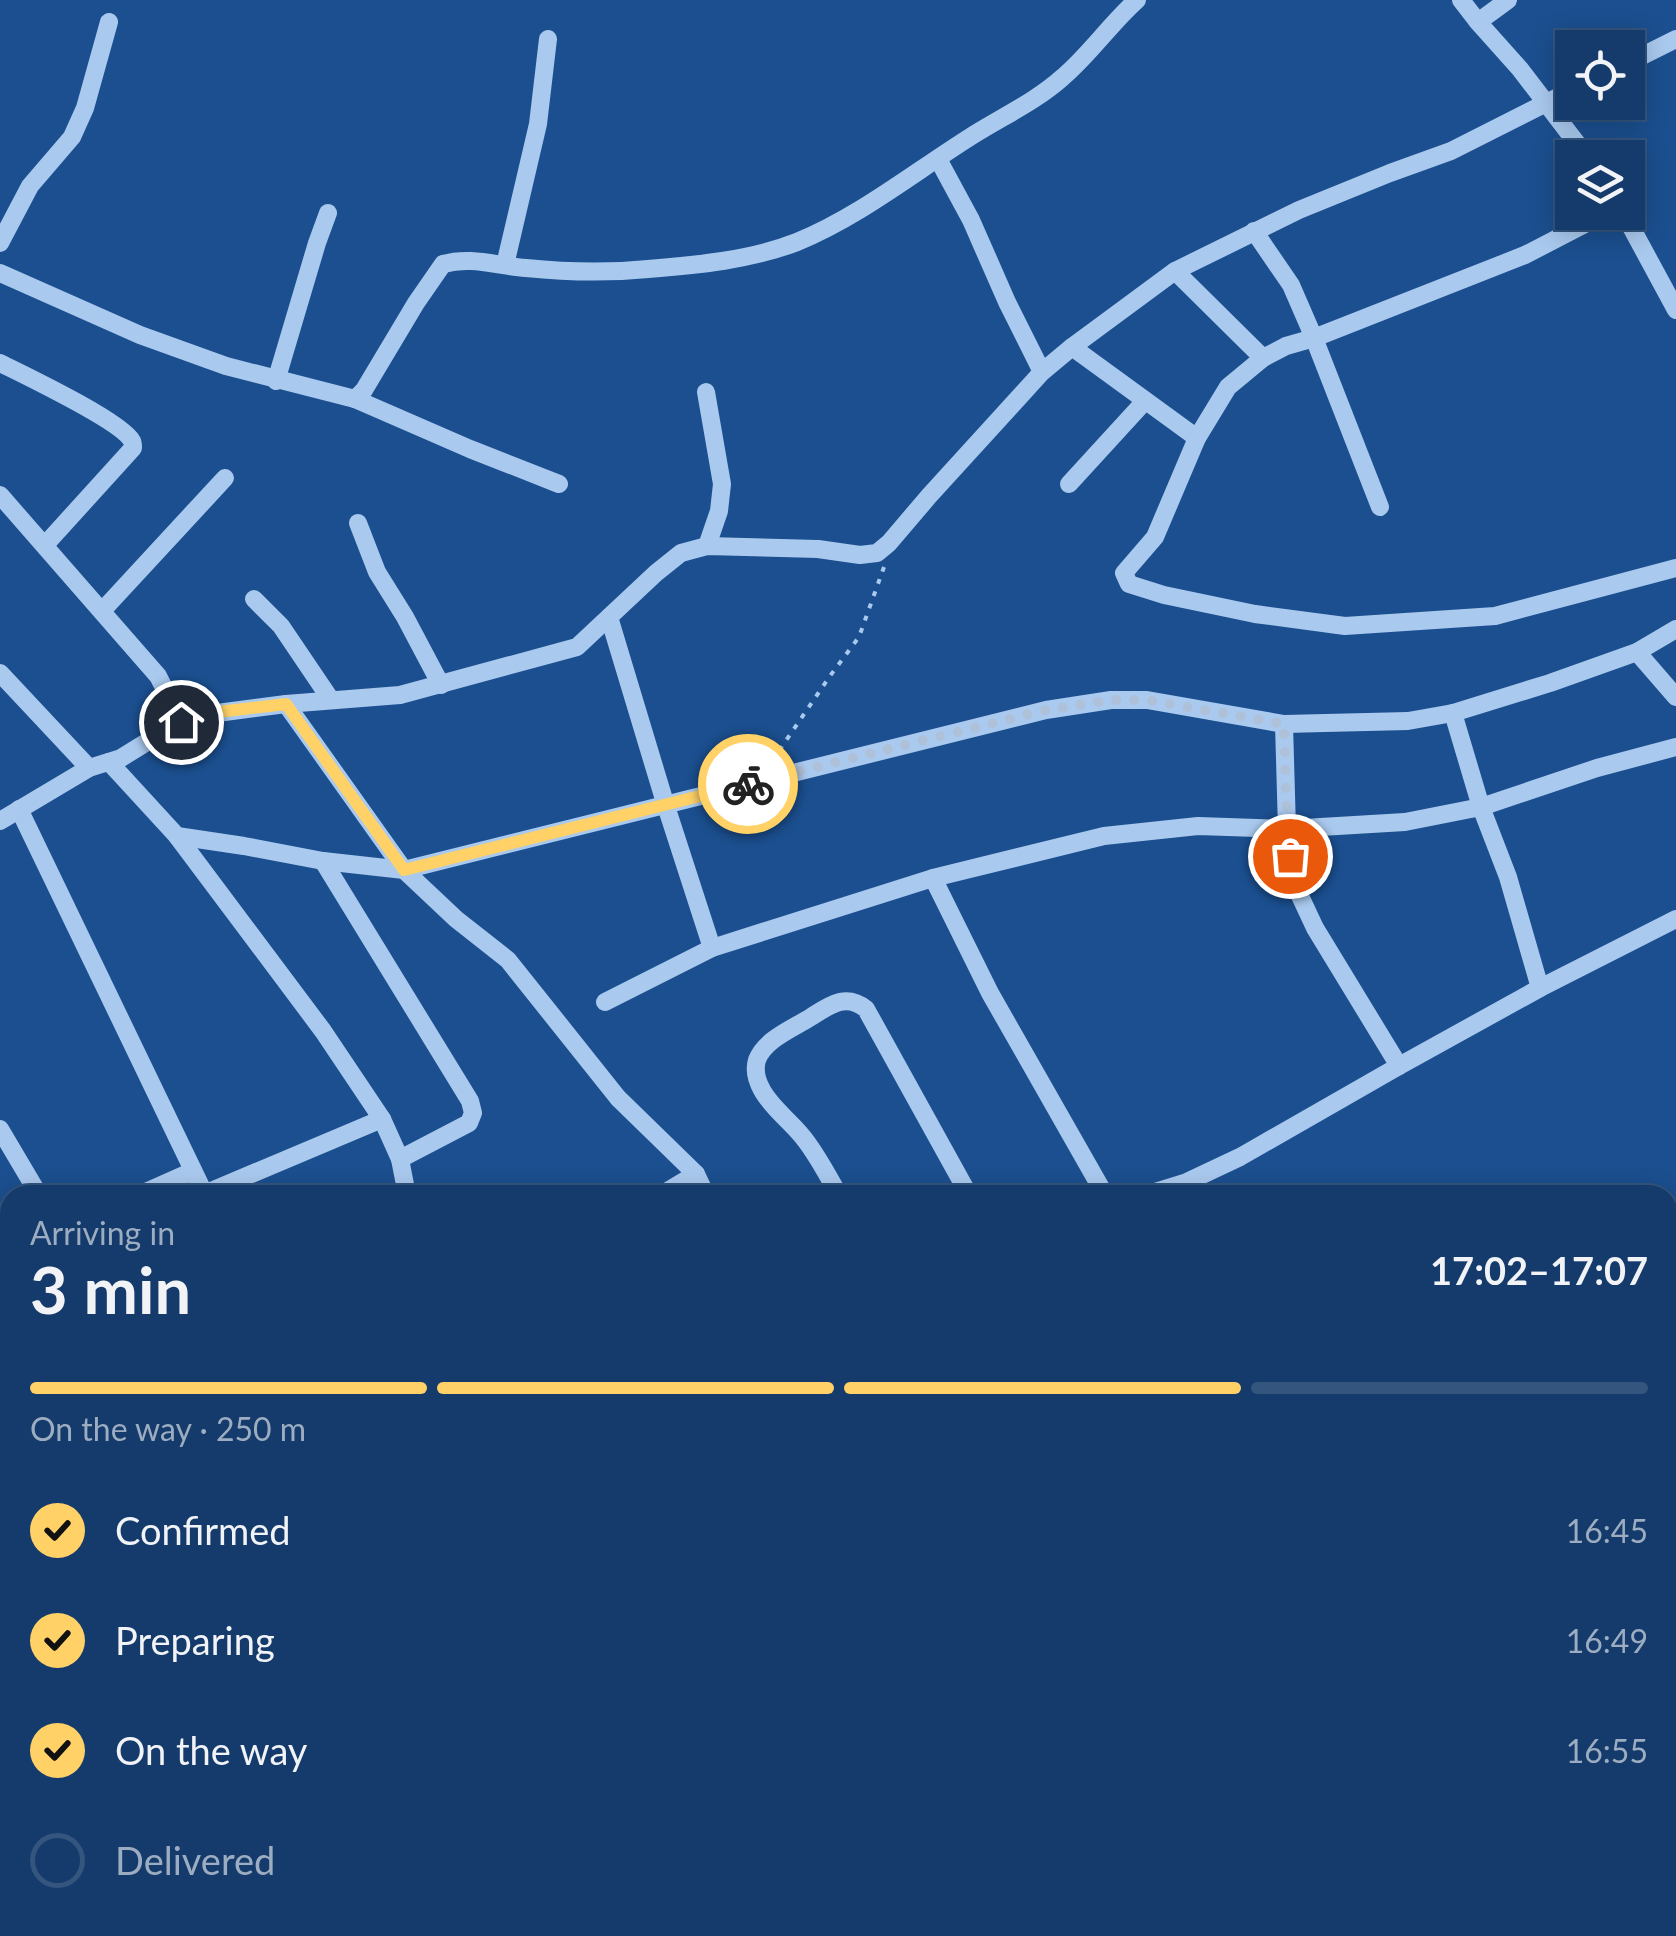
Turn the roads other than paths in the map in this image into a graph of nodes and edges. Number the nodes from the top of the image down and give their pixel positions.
1 (1137, 0) edge
2 (1461, 0) edge
3 (1508, 0) edge
4 (110, 22) dead end
5 (1478, 22) junction
6 (548, 39) dead end
7 (1676, 39) edge
8 (1645, 54) edge
9 (1555, 99) edge
10 (1547, 103) junction
11 (1575, 140) edge
12 (938, 159) junction
13 (328, 213) dead end
14 (1574, 230) edge
15 (1633, 230) edge
16 (1254, 231) junction
17 (0, 243) edge
18 (504, 265) junction
19 (1175, 271) junction
20 (0, 274) edge
21 (1676, 310) edge
22 (1314, 338) junction
23 (1072, 347) junction
24 (1263, 358) junction
25 (0, 363) edge
26 (1042, 372) junction
27 (276, 380) junction
28 (706, 392) dead end
29 (354, 399) junction
30 (1144, 400) junction
31 (1197, 438) junction
32 (225, 478) dead end
33 (559, 484) dead end
34 (1069, 484) dead end
35 (0, 496) edge
36 (1380, 507) dead end
37 (358, 522) dead end
38 (45, 545) junction
39 (707, 546) junction
40 (1676, 568) edge
41 (254, 599) dead end
42 (102, 612) junction
43 (609, 617) junction
44 (1676, 628) edge
45 (1637, 652) junction
46 (0, 673) edge
47 (441, 685) junction
48 (1676, 697) edge
49 (330, 700) junction
50 (286, 704) junction
51 (1453, 713) junction
52 (181, 722) junction
53 (1284, 724) junction
54 (1676, 747) edge
55 (109, 762) junction
56 (89, 768) junction
57 (666, 806) junction
58 (1481, 806) junction
59 (18, 809) junction
60 (0, 821) edge
61 (1287, 829) junction
62 (177, 836) junction
63 (324, 861) junction
64 (404, 870) junction
65 (933, 878) junction
66 (1676, 919) edge
67 (712, 948) junction
68 (1540, 988) junction
69 (606, 1002) dead end
70 (1399, 1066) junction
71 (382, 1120) junction
72 (0, 1129) edge
73 (400, 1158) junction
74 (194, 1171) junction
75 (696, 1174) junction
76 (33, 1185) edge
77 (161, 1185) edge
78 (200, 1185) edge
79 (229, 1185) edge
80 (405, 1185) edge
81 (678, 1185) edge
82 (701, 1185) edge
83 (833, 1185) edge
84 (963, 1185) edge
85 (1098, 1185) edge
86 (1177, 1185) edge

1 - 12 street
2 - 5 street
3 - 5 street
4 - 17 street
5 - 10 street
6 - 18 street
7 - 8 street
9 - 10 street
10 - 11 street
10 - 16 street
12 - 18 street
12 - 26 street
13 - 27 street
14 - 22 street
15 - 21 street
16 - 19 street
16 - 22 street
18 - 29 street
19 - 23 street
19 - 24 street
20 - 27 street
22 - 24 street
22 - 36 street
23 - 26 street
23 - 30 street
24 - 31 street
25 - 38 street
26 - 39 street
27 - 29 street
28 - 39 street
29 - 33 street
30 - 31 street
30 - 34 street
31 - 40 street
32 - 42 street
35 - 38 street
37 - 47 street
38 - 42 street
39 - 43 street
41 - 49 street
42 - 52 street
43 - 47 street
43 - 57 street
44 - 45 street
45 - 48 street
45 - 51 street
46 - 56 street
47 - 49 street
49 - 50 street
50 - 52 street
50 - 64 street
51 - 53 street
51 - 58 street
52 - 55 street
53 - 57 street
53 - 61 street
54 - 58 street
55 - 56 street
55 - 62 street
56 - 59 street
57 - 64 street
57 - 67 street
58 - 61 street
58 - 68 street
59 - 60 street
59 - 74 street
61 - 65 street
61 - 70 street
62 - 63 street
62 - 71 street
63 - 64 street
63 - 73 street
64 - 75 street
65 - 67 street
65 - 85 street
66 - 68 street
67 - 69 street
68 - 70 street
70 - 86 street
71 - 73 street
71 - 79 street
72 - 76 street
73 - 80 street
74 - 77 street
74 - 78 street
75 - 81 street
75 - 82 street
83 - 84 street

